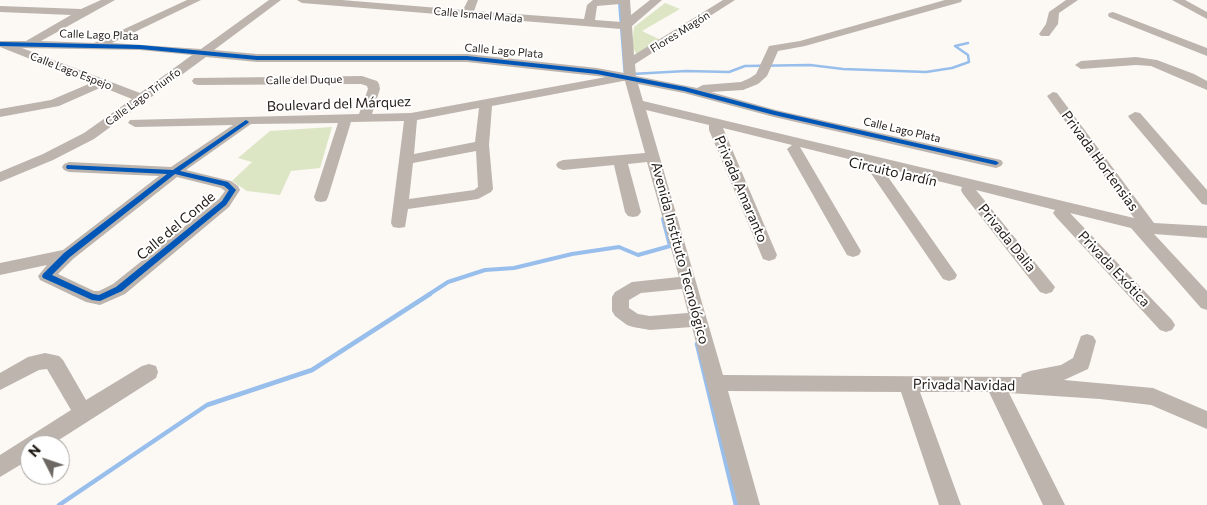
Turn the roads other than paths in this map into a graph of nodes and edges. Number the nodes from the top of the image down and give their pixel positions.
1 (110, 0) edge
2 (196, 0) edge
3 (276, 0) edge
4 (302, 0) edge
5 (473, 0) edge
6 (625, 0) edge
7 (657, 0) edge
8 (730, 0) edge
9 (957, 0) edge
10 (1073, 0) edge
11 (1177, 0) edge
12 (405, 4) edge
13 (0, 9) edge
14 (83, 12) junction
15 (467, 14) junction
16 (1113, 14) dead end
17 (1207, 16) edge
18 (589, 23) junction
19 (625, 26) junction
20 (1045, 34) dead end
21 (0, 44) edge
22 (29, 44) junction
23 (96, 45) junction
24 (1207, 52) edge
25 (204, 53) junction
26 (1081, 65) dead end
27 (630, 70) junction
28 (198, 81) dead end
29 (100, 83) junction
30 (1207, 86) edge
31 (686, 89) junction
32 (1053, 96) dead end
33 (142, 98) junction
34 (486, 103) junction
35 (640, 109) junction
36 (0, 113) edge
37 (1136, 116) dead end
38 (411, 117) junction
39 (364, 119) junction
40 (345, 120) junction
41 (246, 122) junction
42 (134, 123) dead end
43 (716, 127) junction
44 (482, 145) junction
45 (794, 149) junction
46 (654, 157) junction
47 (407, 160) junction
48 (620, 161) junction
49 (996, 163) dead end
50 (563, 166) dead end
51 (69, 167) dead end
52 (875, 169) junction
53 (174, 172) junction
54 (0, 177) edge
55 (968, 190) junction
56 (321, 197) dead end
57 (1207, 200) edge
58 (401, 205) junction
59 (633, 212) dead end
60 (1061, 213) junction
61 (399, 223) dead end
62 (1146, 228) junction
63 (1207, 232) edge
64 (852, 252) dead end
65 (67, 255) junction
66 (769, 255) dead end
67 (0, 269) edge
68 (950, 274) dead end
69 (689, 282) junction
70 (1046, 287) dead end
71 (1207, 303) edge
72 (699, 319) junction
73 (1166, 325) dead end
74 (1087, 341) dead end
75 (149, 372) dead end
76 (0, 382) edge
77 (717, 383) junction
78 (908, 384) junction
79 (995, 384) junction
80 (1027, 386) junction
81 (83, 413) junction
82 (1207, 420) edge
83 (49, 435) edge
84 (20, 454) edge
85 (0, 467) edge
86 (749, 505) edge
87 (950, 505) edge
88 (1054, 505) edge

1 - 14 street
2 - 23 street
3 - 25 street, Calle Lago Triunfo
4 - 12 street, Calle Ismael Mada
5 - 15 street
6 - 18 street
6 - 19 street, Avenida Instituto Tecnológico
7 - 19 street
8 - 27 street, Flores Magón
9 - 31 street
10 - 20 street
11 - 17 street
12 - 15 street, Calle Ismael Mada
13 - 14 street
14 - 22 street
15 - 18 street, Calle Ismael Mada
16 - 24 street
18 - 19 street, Calle Ismael Mada
19 - 27 street, Avenida Instituto Tecnológico
21 - 22 street, Calle Lago Plata
21 - 29 street, Calle Lago Espejo
22 - 23 street, Calle Lago Plata
23 - 25 street, Calle Lago Plata
25 - 27 street, Calle Lago Plata
25 - 33 street, Calle Lago Triunfo
26 - 30 street
27 - 31 street, Calle Lago Plata
27 - 34 street, Boulevard del Márquez
27 - 35 street, Avenida Instituto Tecnológico
28 - 39 street, Calle del Duque
29 - 33 street, Calle Lago Espejo
29 - 36 street
31 - 49 street, Calle Lago Plata
32 - 62 street, Privada Hortensias
33 - 54 street, Calle Lago Triunfo
34 - 38 street, Boulevard del Márquez
34 - 44 street
35 - 43 street, Circuito Jardín
35 - 46 street, Avenida Instituto Tecnológico
37 - 57 street
38 - 39 street, Boulevard del Márquez
38 - 47 street
39 - 40 street, Boulevard del Márquez
40 - 41 street, Boulevard del Márquez
40 - 56 street
41 - 42 street, Boulevard del Márquez
41 - 53 street
43 - 45 street, Circuito Jardín
43 - 62 street, Circuito Jardín
43 - 66 street, Privada Amaranto
44 - 47 street
44 - 58 street
45 - 52 street, Circuito Jardín
45 - 64 street
46 - 48 street
46 - 69 street, Avenida Instituto Tecnológico
47 - 58 street
48 - 50 street
48 - 59 street
51 - 53 street, Calle del Conde
52 - 55 street, Circuito Jardín
52 - 68 street
53 - 65 street
53 - 65 street, Calle del Conde
55 - 60 street, Circuito Jardín
55 - 70 street, Privada Dalia
58 - 61 street
60 - 62 street, Circuito Jardín
60 - 73 street, Privada Exótica
62 - 63 street, Circuito Jardín
62 - 71 street
65 - 67 street
69 - 72 street, Avenida Instituto Tecnológico
69 - 72 street
72 - 77 street, Avenida Instituto Tecnológico
74 - 80 street
75 - 81 street
76 - 81 street
77 - 78 street, Privada Navidad
77 - 86 street, Avenida Instituto Tecnológico
78 - 79 street, Privada Navidad
78 - 87 street
79 - 80 street, Privada Navidad
79 - 88 street
80 - 82 street, Privada Navidad
81 - 83 street
84 - 85 street

